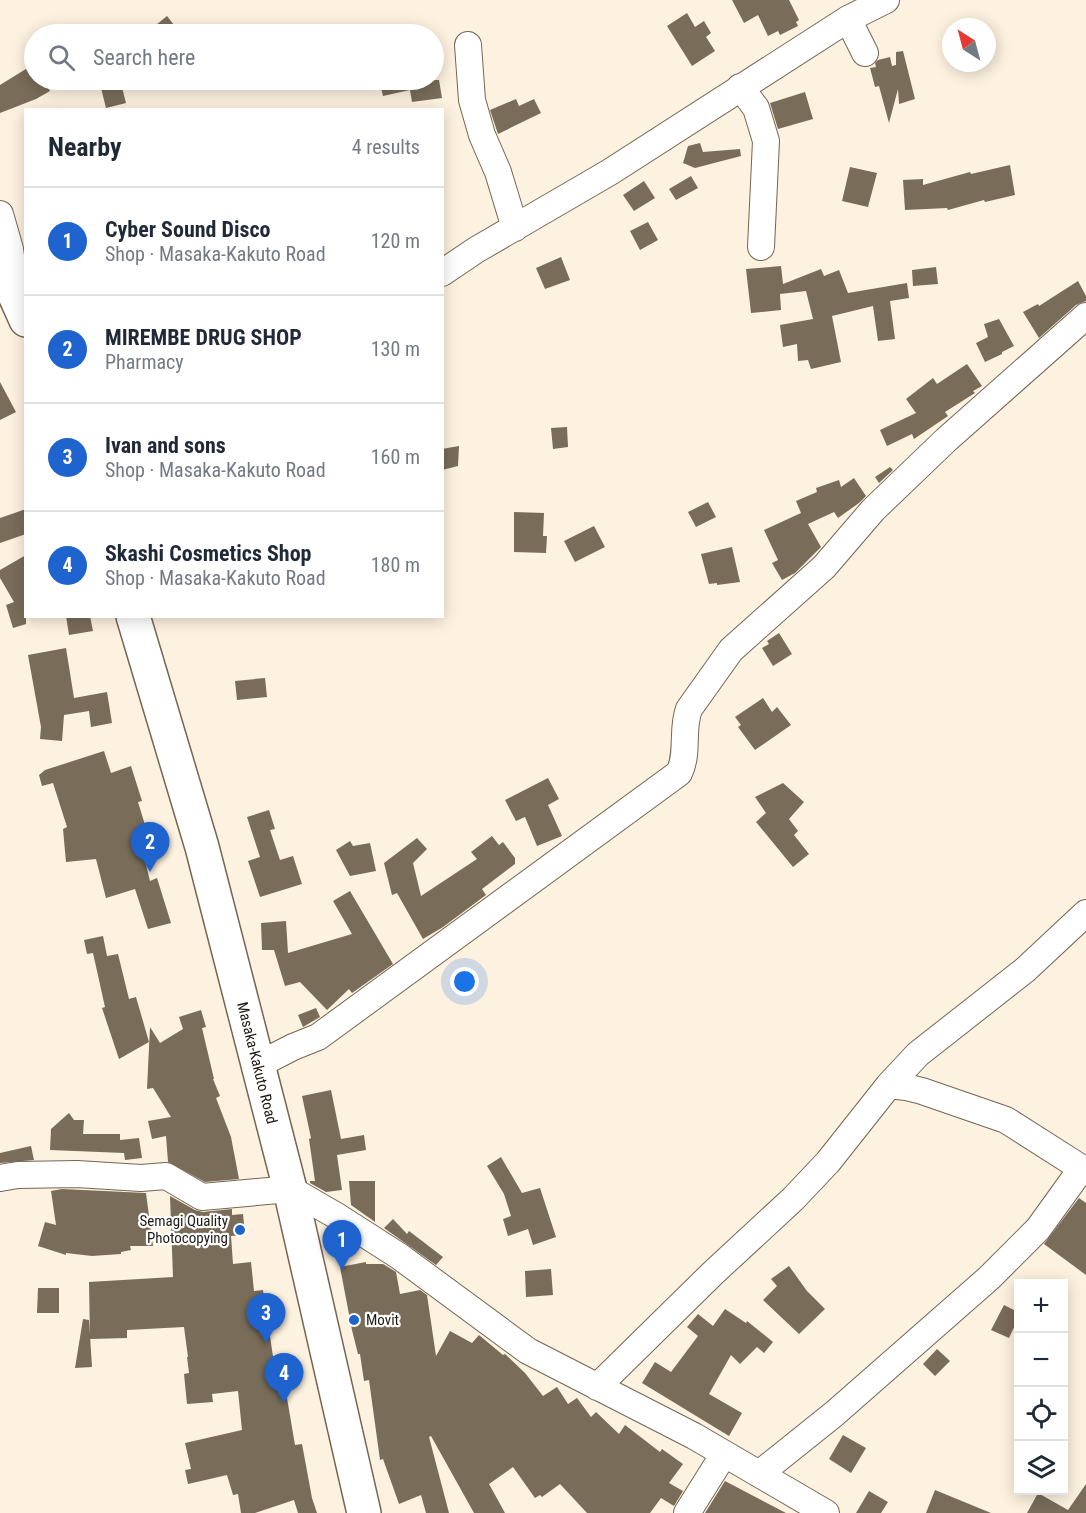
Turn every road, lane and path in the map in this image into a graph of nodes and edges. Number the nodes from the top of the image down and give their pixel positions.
1 (886, 0) edge
2 (848, 19) junction
3 (468, 45) dead end
4 (865, 53) dead end
5 (740, 87) junction
6 (0, 214) edge
7 (514, 228) junction
8 (761, 247) dead end
9 (0, 262) edge
10 (444, 272) edge
11 (21, 308) edge
12 (1086, 316) edge
13 (134, 618) edge
14 (1086, 913) edge
15 (258, 1065) junction
16 (889, 1085) junction
17 (1084, 1170) edge
18 (0, 1178) edge
19 (290, 1190) junction
20 (597, 1387) junction
21 (724, 1454) junction
22 (759, 1474) junction
23 (364, 1513) edge
24 (687, 1513) edge
25 (826, 1513) edge

1 - 2 street
2 - 4 street
2 - 5 street
3 - 7 street
5 - 7 street
5 - 8 street
6 - 11 street
7 - 10 street
9 - 11 highway
12 - 15 street
13 - 15 highway, Masaka-Kakuto Road
14 - 16 street
15 - 19 highway, Masaka-Kakuto Road
16 - 17 street
16 - 20 street
17 - 22 street
18 - 19 street
19 - 20 street
19 - 23 highway, Masaka-Kakuto Road
20 - 21 street
21 - 22 street
21 - 24 street
22 - 25 street

